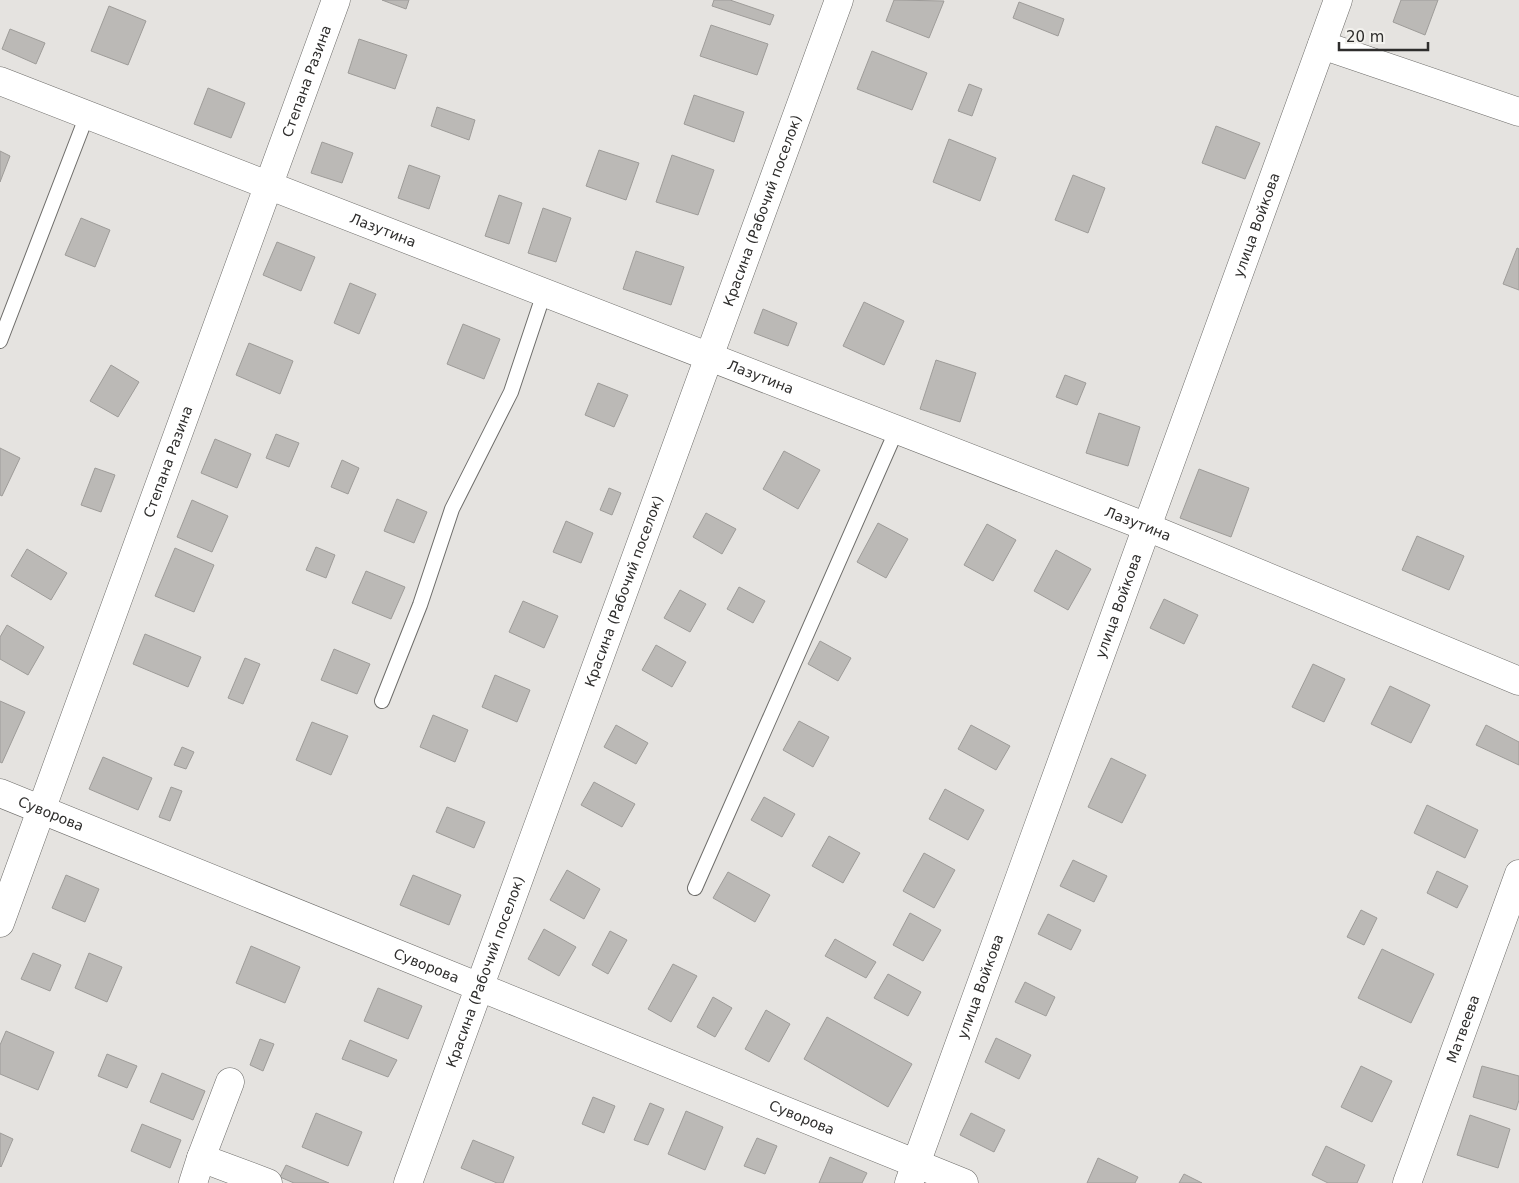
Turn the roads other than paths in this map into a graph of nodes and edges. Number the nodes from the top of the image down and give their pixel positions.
1 (336, 0) edge
2 (839, 0) edge
3 (1338, 0) edge
4 (1322, 44) junction
5 (0, 81) edge
6 (1519, 112) edge
7 (87, 115) junction
8 (268, 186) junction
9 (544, 292) junction
10 (0, 341) edge
11 (709, 356) junction
12 (897, 429) junction
13 (1147, 527) junction
14 (1519, 681) edge
15 (382, 701) dead end
16 (0, 793) edge
17 (41, 809) junction
18 (1519, 874) edge
19 (695, 888) dead end
20 (0, 923) edge
21 (479, 987) junction
22 (230, 1082) dead end
23 (197, 1170) edge
24 (913, 1173) edge
25 (268, 1183) edge
26 (408, 1183) edge
27 (964, 1183) edge
28 (1407, 1183) edge

1 - 8 street, Степана Разина
2 - 11 street, Красина (Рабочий поселок)
3 - 4 street, улица Войкова
4 - 6 street
4 - 13 street, улица Войкова
5 - 7 street, Лазутина
7 - 8 street, Лазутина
7 - 10 lane
8 - 9 street, Лазутина
8 - 17 street, Степана Разина
9 - 11 street, Лазутина
9 - 15 lane
11 - 12 street, Лазутина
11 - 21 street, Красина (Рабочий поселок)
12 - 13 street, Лазутина
12 - 19 lane
13 - 14 street, Лазутина
13 - 24 street, улица Войкова
16 - 17 street, Суворова
17 - 20 street, Степана Разина
17 - 21 street, Суворова
18 - 28 street, Матвеева
21 - 24 street, Суворова
21 - 26 street, Красина (Рабочий поселок)
22 - 23 street
23 - 25 street
24 - 27 street, Суворова

